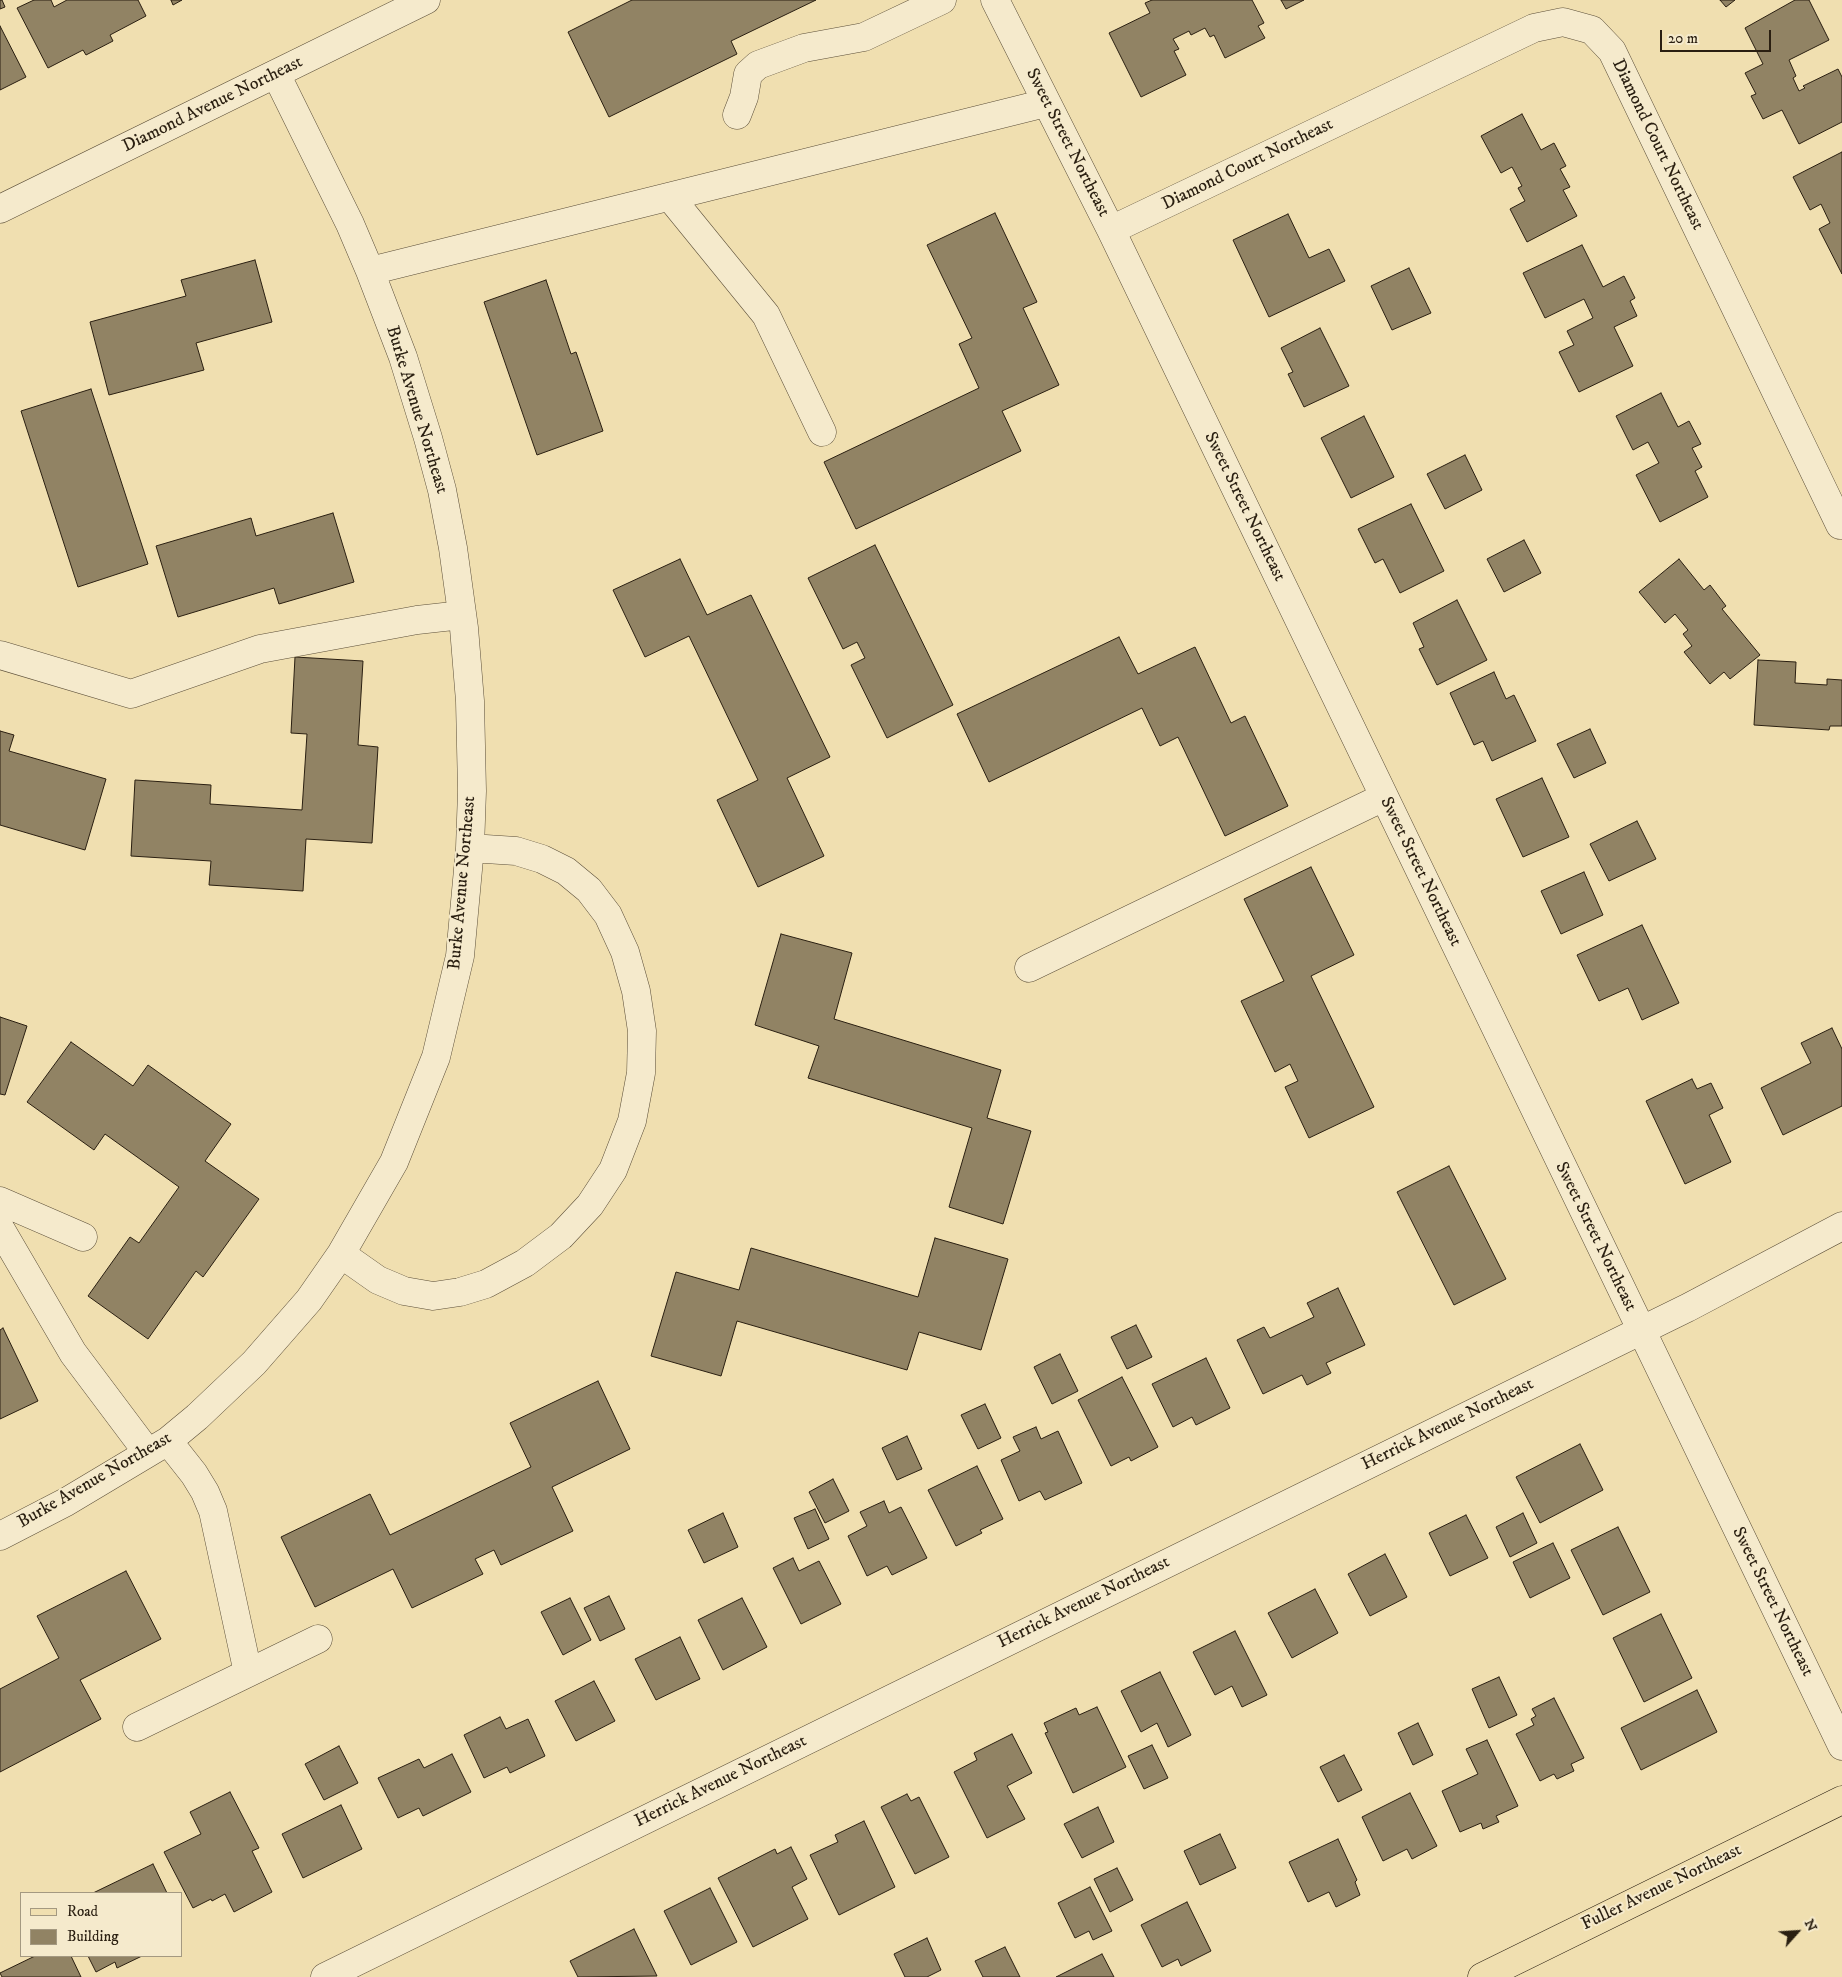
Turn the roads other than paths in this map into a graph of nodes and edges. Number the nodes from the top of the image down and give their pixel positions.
1 (426, 0) edge
2 (942, 0) edge
3 (995, 0) edge
4 (276, 74) junction
5 (1046, 103) junction
6 (738, 115) dead end
7 (670, 196) junction
8 (0, 209) edge
9 (1111, 230) junction
10 (370, 271) junction
11 (822, 432) dead end
12 (1840, 525) dead end
13 (462, 615) junction
14 (0, 655) edge
15 (1384, 797) junction
16 (470, 848) junction
17 (1029, 968) dead end
18 (0, 1201) edge
19 (1842, 1226) edge
20 (0, 1228) edge
21 (83, 1237) dead end
22 (341, 1254) junction
23 (1640, 1330) junction
24 (158, 1447) junction
25 (0, 1536) edge
26 (318, 1638) dead end
27 (248, 1673) junction
28 (137, 1728) dead end
29 (1842, 1746) edge
30 (1842, 1800) edge
31 (325, 1977) edge
32 (1482, 1977) edge

1 - 4 street, Diamond Avenue Northeast
2 - 6 street
3 - 5 street, Sweet Street Northeast
4 - 8 street, Diamond Avenue Northeast
4 - 10 street, Burke Avenue Northeast
5 - 7 street
5 - 9 street, Sweet Street Northeast
7 - 10 street
7 - 11 street
9 - 12 street, Diamond Court Northeast
9 - 15 street, Sweet Street Northeast
10 - 13 street, Burke Avenue Northeast
13 - 14 street
13 - 16 street, Burke Avenue Northeast
15 - 17 street
15 - 23 street, Sweet Street Northeast
16 - 22 street, Burke Avenue Northeast
16 - 22 street
18 - 21 street
19 - 23 street, Herrick Avenue Northeast
20 - 24 street
22 - 24 street, Burke Avenue Northeast
23 - 29 street, Sweet Street Northeast
23 - 31 street, Herrick Avenue Northeast
24 - 25 street, Burke Avenue Northeast
24 - 27 street
26 - 27 street
27 - 28 street
30 - 32 main road, Fuller Avenue Northeast

